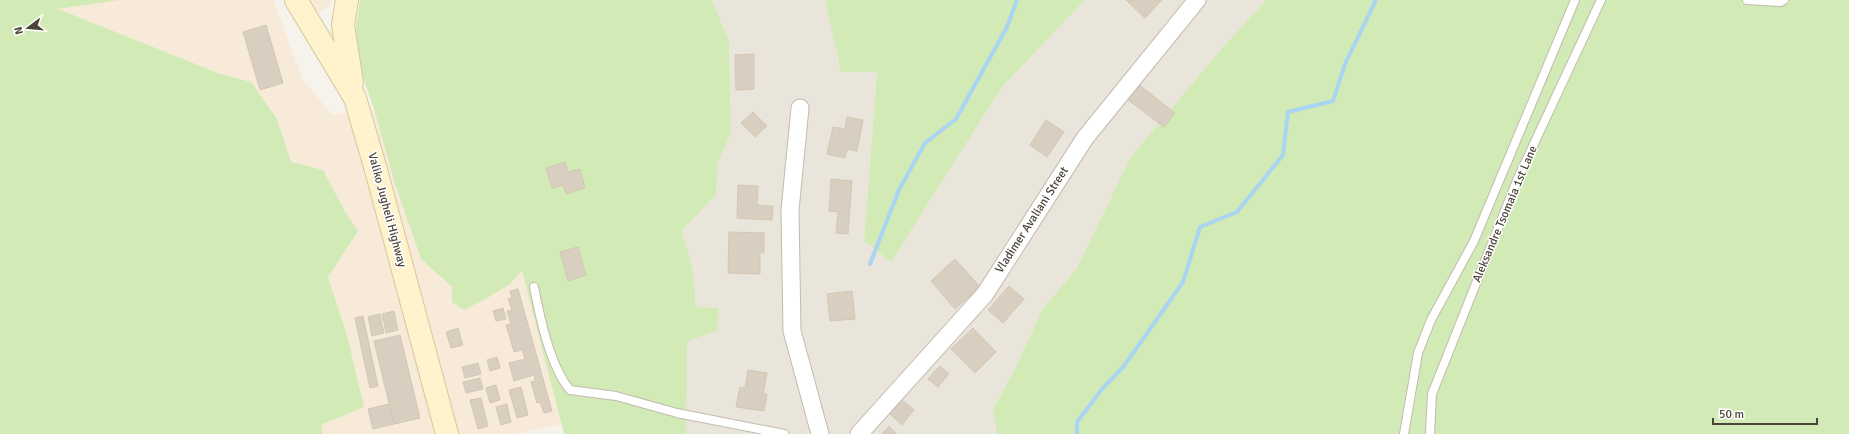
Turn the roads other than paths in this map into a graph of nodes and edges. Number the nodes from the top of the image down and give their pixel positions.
1 (296, 0) edge
2 (346, 0) edge
3 (1197, 0) edge
4 (1575, 0) edge
5 (1601, 0) edge
6 (1747, 0) edge
7 (1784, 0) edge
8 (355, 98) junction
9 (800, 108) dead end
10 (534, 287) dead end
11 (447, 434) edge
12 (784, 434) edge
13 (820, 434) edge
14 (859, 434) edge
15 (1404, 434) edge
16 (1430, 434) edge

1 - 8 main road, Valiko Jugheli Highway
2 - 8 main road
3 - 14 street, Vladimer Avaliani Street
4 - 15 lane
5 - 16 lane, Aleksandre Tsomaia 1st Lane
6 - 7 lane
8 - 11 main road, Valiko Jugheli Highway
9 - 13 street
10 - 12 lane

